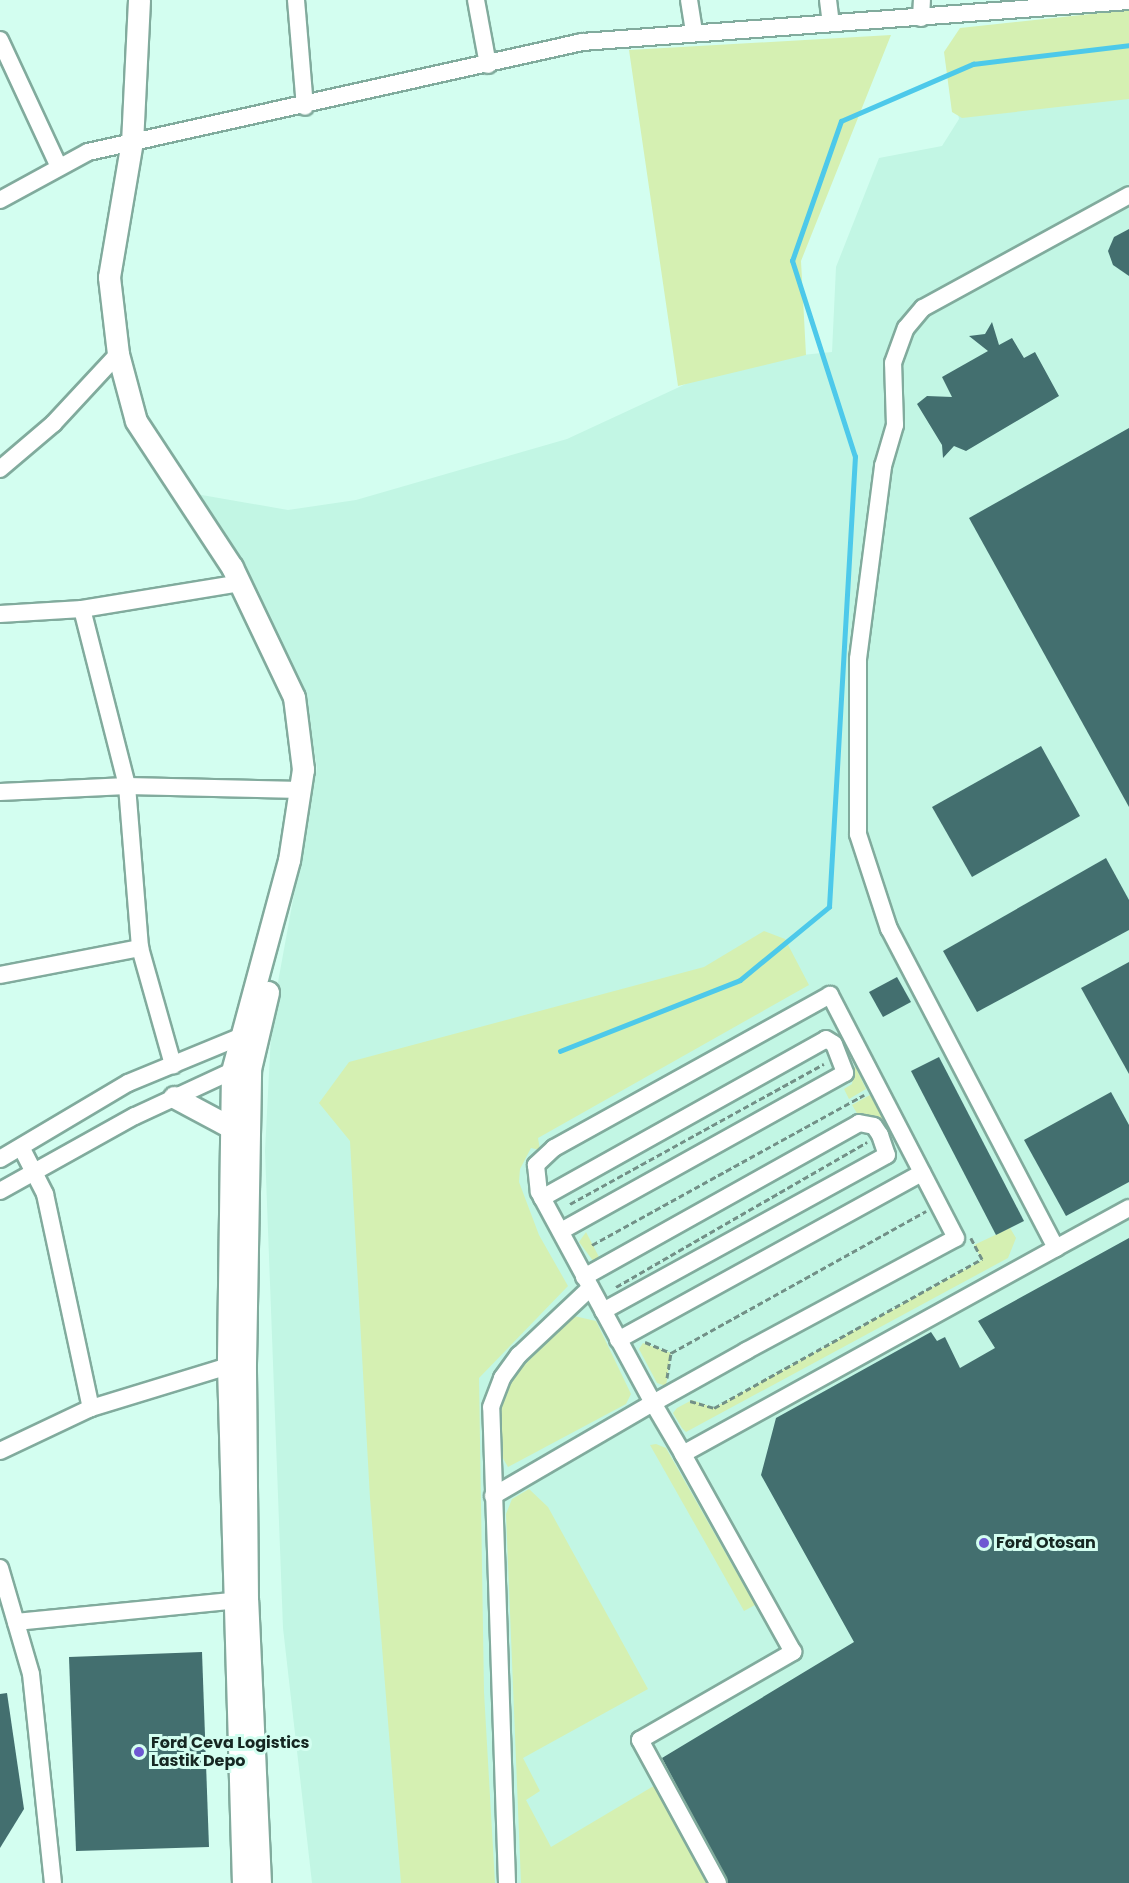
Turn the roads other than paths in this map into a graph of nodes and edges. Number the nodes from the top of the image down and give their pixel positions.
1 (139, 0) edge
2 (152, 0) edge
3 (296, 0) edge
4 (476, 0) edge
5 (689, 0) edge
6 (828, 0) edge
7 (922, 0) edge
8 (1129, 1) edge
9 (921, 18) junction
10 (831, 23) junction
11 (694, 32) junction
12 (0, 40) edge
13 (488, 64) junction
14 (6, 70) edge
15 (305, 107) junction
16 (137, 140) junction
17 (59, 167) junction
18 (1129, 195) edge
19 (0, 200) edge
20 (118, 354) junction
21 (0, 469) edge
22 (240, 584) junction
23 (82, 609) junction
24 (0, 614) edge
25 (127, 786) junction
26 (301, 790) junction
27 (0, 792) edge
28 (140, 948) junction
29 (0, 975) edge
30 (847, 1028) junction
31 (242, 1036) junction
32 (826, 1040) junction
33 (859, 1051) junction
34 (841, 1057) junction
35 (173, 1065) junction
36 (232, 1071) junction
37 (174, 1097) junction
38 (232, 1128) junction
39 (21, 1147) junction
40 (0, 1159) edge
41 (36, 1169) junction
42 (922, 1173) junction
43 (0, 1191) edge
44 (542, 1198) junction
45 (1129, 1208) edge
46 (561, 1231) junction
47 (1056, 1248) junction
48 (587, 1283) junction
49 (603, 1311) junction
50 (618, 1340) junction
51 (228, 1366) junction
52 (653, 1403) junction
53 (91, 1408) junction
54 (0, 1451) edge
55 (683, 1454) junction
56 (493, 1496) junction
57 (0, 1568) edge
58 (231, 1601) junction
59 (16, 1622) junction
60 (52, 1883) edge
61 (243, 1883) edge
62 (260, 1883) edge
63 (507, 1883) edge
64 (718, 1883) edge

1 - 16 main road
2 - 16 main road
3 - 15 street
4 - 13 street
5 - 11 street
6 - 10 street
7 - 9 street
8 - 9 street
9 - 10 street
10 - 11 street
11 - 13 street
12 - 14 street
13 - 15 street
14 - 17 street
15 - 16 street
16 - 17 street
16 - 20 main road
16 - 62 main road
17 - 19 street
18 - 47 street
20 - 21 street
20 - 22 main road
22 - 23 street
22 - 26 main road
23 - 24 street
23 - 25 street
25 - 26 street
25 - 27 street
25 - 28 street
26 - 31 main road
28 - 29 street
28 - 35 street
30 - 32 street
30 - 33 street
30 - 44 street
31 - 35 street
31 - 36 main road
32 - 34 street
32 - 44 street
33 - 34 street
33 - 42 street
34 - 46 street
35 - 39 street
36 - 37 street
36 - 38 main road
37 - 38 main road
37 - 41 street
38 - 51 main road
39 - 40 street
39 - 41 street
41 - 43 street
41 - 53 street
42 - 50 street
42 - 52 street
44 - 46 street
45 - 47 street
46 - 48 street
47 - 55 street
48 - 49 street
48 - 49 street
48 - 56 street
49 - 50 street
50 - 52 street
51 - 53 street
51 - 58 main road
52 - 55 street
52 - 56 street
53 - 54 street
55 - 64 street
56 - 63 street
57 - 59 street
58 - 59 street
58 - 61 main road
59 - 60 street

